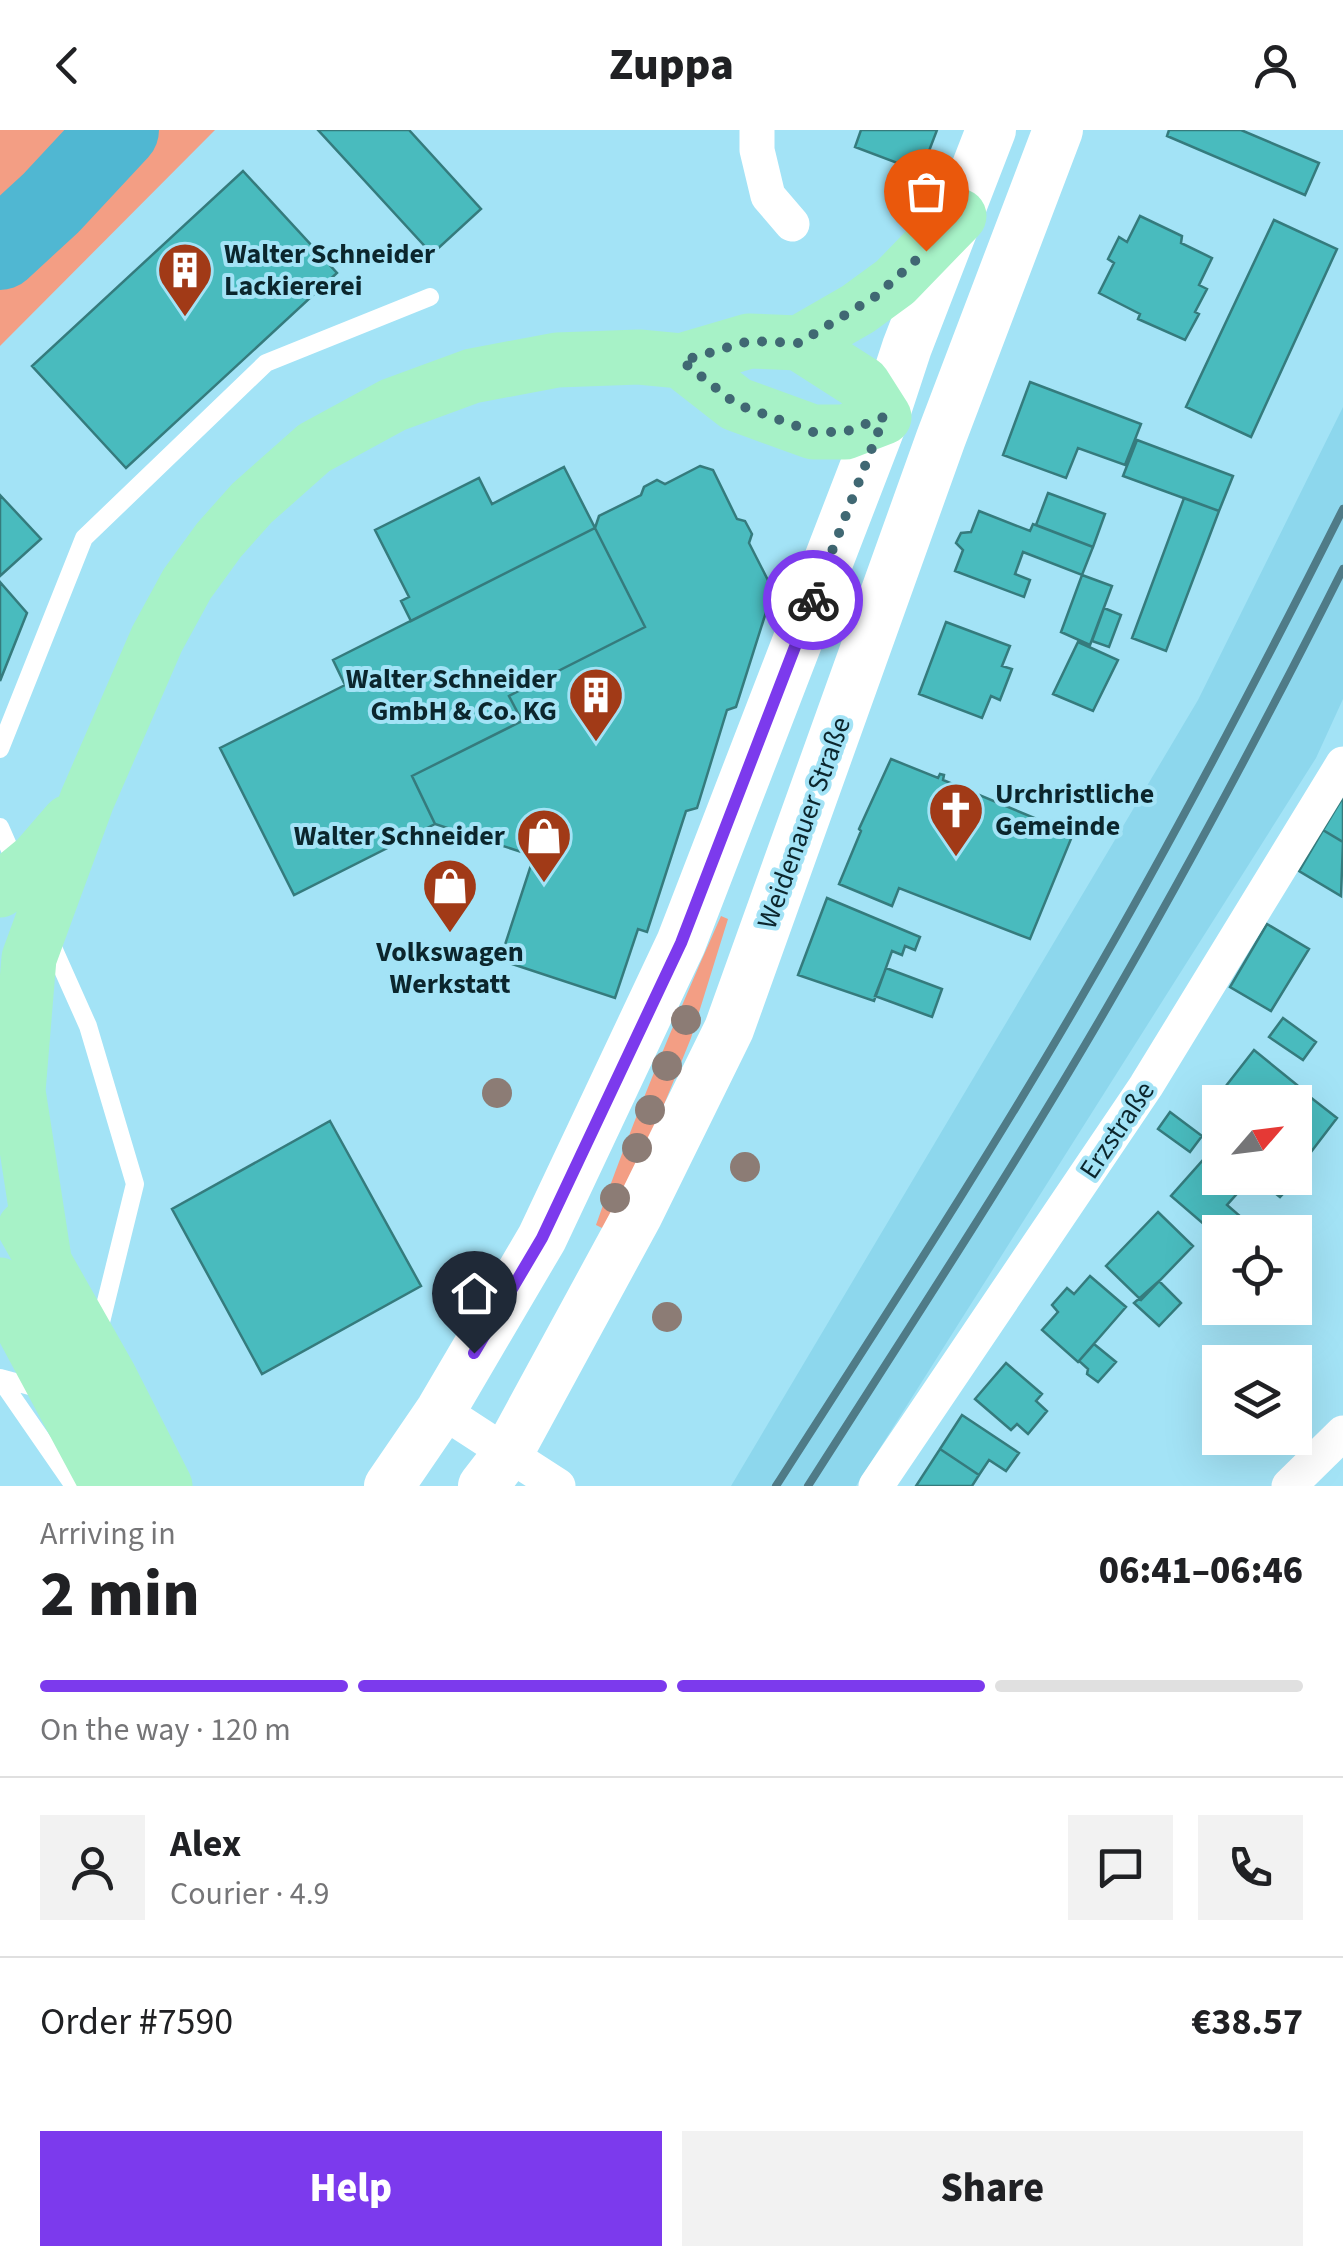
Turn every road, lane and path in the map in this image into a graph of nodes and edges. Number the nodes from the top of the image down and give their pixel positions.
1 (757, 130) edge
2 (991, 130) edge
3 (1058, 130) edge
4 (958, 216) junction
5 (792, 224) dead end
6 (430, 297) dead end
7 (819, 331) junction
8 (682, 361) junction
9 (884, 417) junction
10 (942, 438) junction
11 (0, 748) edge
12 (1343, 764) edge
13 (87, 800) junction
14 (0, 828) edge
15 (0, 890) edge
16 (0, 1187) edge
17 (22, 1272) edge
18 (0, 1379) edge
19 (441, 1410) junction
20 (1343, 1434) edge
21 (495, 1470) edge
22 (139, 1482) edge
23 (74, 1486) edge
24 (389, 1486) edge
25 (558, 1486) edge
26 (876, 1486) edge
27 (1290, 1486) edge

1 - 5 street
2 - 4 main road
3 - 10 main road, Weidenauer Straße
4 - 7 highway
4 - 9 main road
6 - 11 lane
7 - 8 highway
7 - 9 highway
8 - 9 highway
8 - 13 highway
9 - 10 main road
9 - 19 main road
10 - 21 main road, Weidenauer Straße
12 - 26 street, Erzstraße
13 - 15 highway
13 - 17 highway
14 - 18 lane
16 - 17 highway
17 - 22 highway
18 - 23 lane
19 - 21 street
19 - 24 main road
20 - 27 street
21 - 25 street

